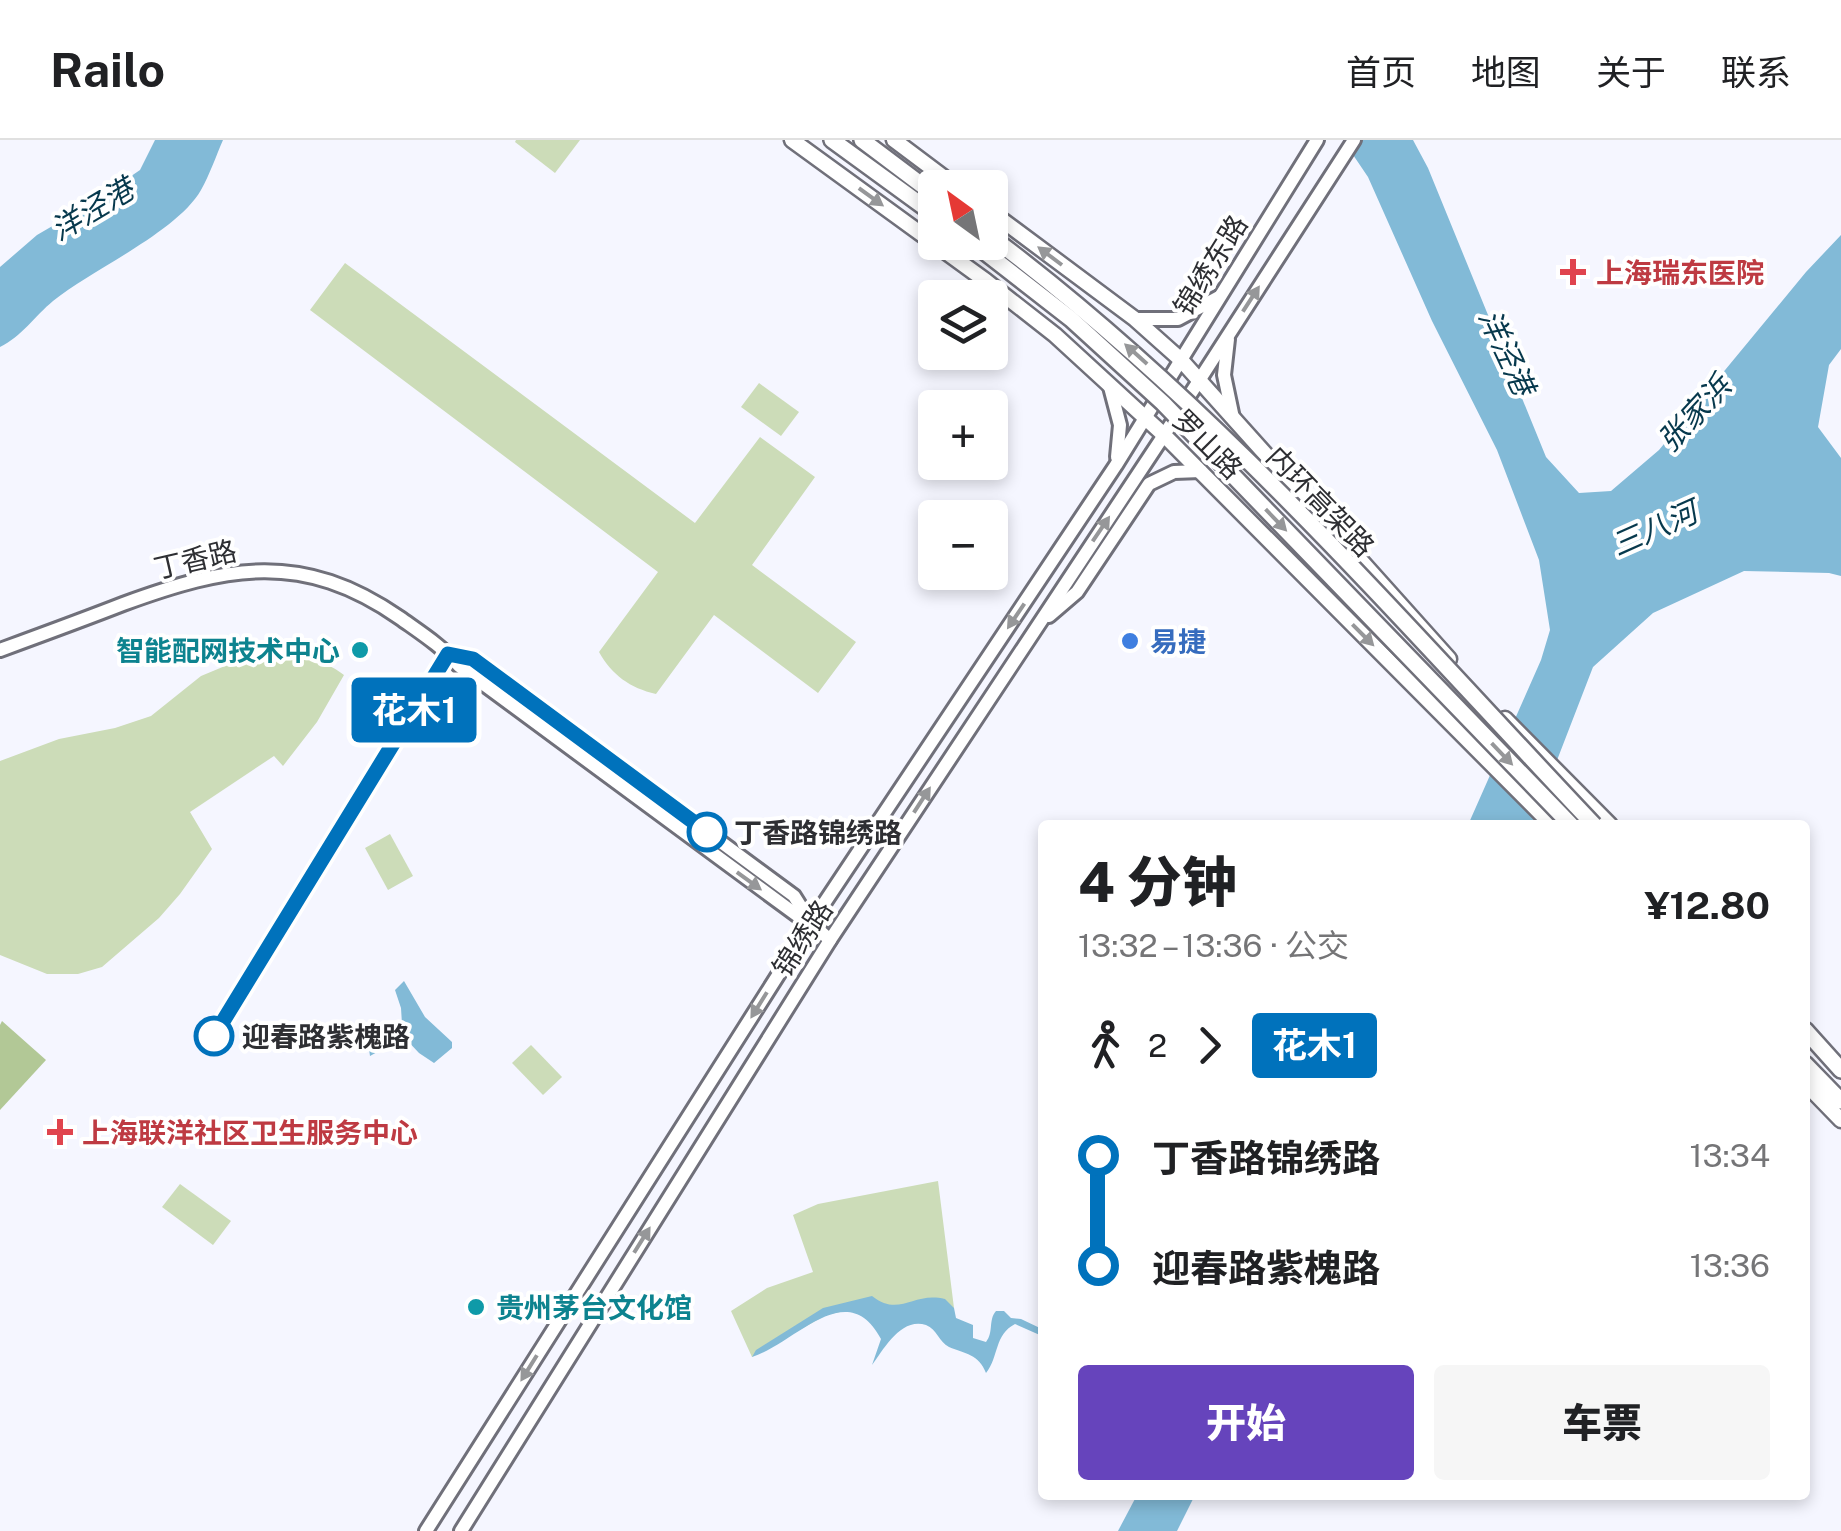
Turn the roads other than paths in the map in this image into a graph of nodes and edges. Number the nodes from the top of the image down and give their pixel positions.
1 (792, 140) edge
2 (832, 140) edge
3 (862, 140) edge
4 (894, 140) edge
5 (1317, 140) edge
6 (1354, 140) edge
7 (934, 170) edge
8 (918, 182) edge
9 (918, 203) edge
10 (1008, 224) edge
11 (1008, 249) edge
12 (995, 260) edge
13 (1221, 295) junction
14 (1135, 319) junction
15 (1229, 333) junction
16 (1182, 360) junction
17 (1199, 380) junction
18 (1110, 386) junction
19 (1146, 417) junction
20 (1234, 421) junction
21 (1164, 435) junction
22 (1116, 465) junction
23 (1200, 472) junction
24 (1036, 628) junction
25 (0, 650) edge
26 (1547, 820) edge
27 (1566, 820) edge
28 (1589, 820) edge
29 (1605, 820) edge
30 (811, 922) junction
31 (830, 940) junction
32 (1810, 1028) edge
33 (1810, 1035) edge
34 (1810, 1047) edge
35 (1838, 1063) edge
36 (1810, 1070) edge
37 (1810, 1076) edge
38 (1841, 1079) edge
39 (1810, 1088) edge
40 (1841, 1104) edge
41 (1841, 1120) edge
42 (426, 1531) edge
43 (461, 1531) edge

1 -> 18 main road, 罗山路
2 - 9 highway
3 - 8 highway
4 - 7 main road
5 - 13 main road, 锦绣东路
15 -> 6 main road, 锦绣东路
14 -> 10 main road, 罗山路
28 -> 11 highway, 内环高架路, bridge
12 -> 27 highway, 内环高架路, bridge
13 - 14 main road
13 - 16 main road, 锦绣东路
14 - 16 main road, 罗山路
15 - 17 main road, 锦绣东路
15 - 20 main road
16 - 17 main road, 罗山路
16 - 19 main road, 锦绣东路
17 - 20 main road, 罗山路
17 - 21 main road, 锦绣路
18 - 19 main road, 罗山路
18 - 22 main road
19 - 21 main road, 罗山路
19 - 22 main road, 锦绣路
20 - 29 main road, 罗山路, bridge
21 - 23 main road, 罗山路
24 -> 21 main road, 锦绣路
22 -> 30 main road, 锦绣路
23 - 24 main road
23 -> 26 main road, 罗山路
31 -> 24 main road, 锦绣路
25 - 30 main road, 丁香路
30 - 31 main road, 丁香路
30 -> 42 main road, 锦绣路
43 -> 31 main road, 锦绣路
32 - 35 main road
33 - 35 highway
34 - 38 highway
36 - 40 highway
37 - 40 highway
39 - 41 main road

